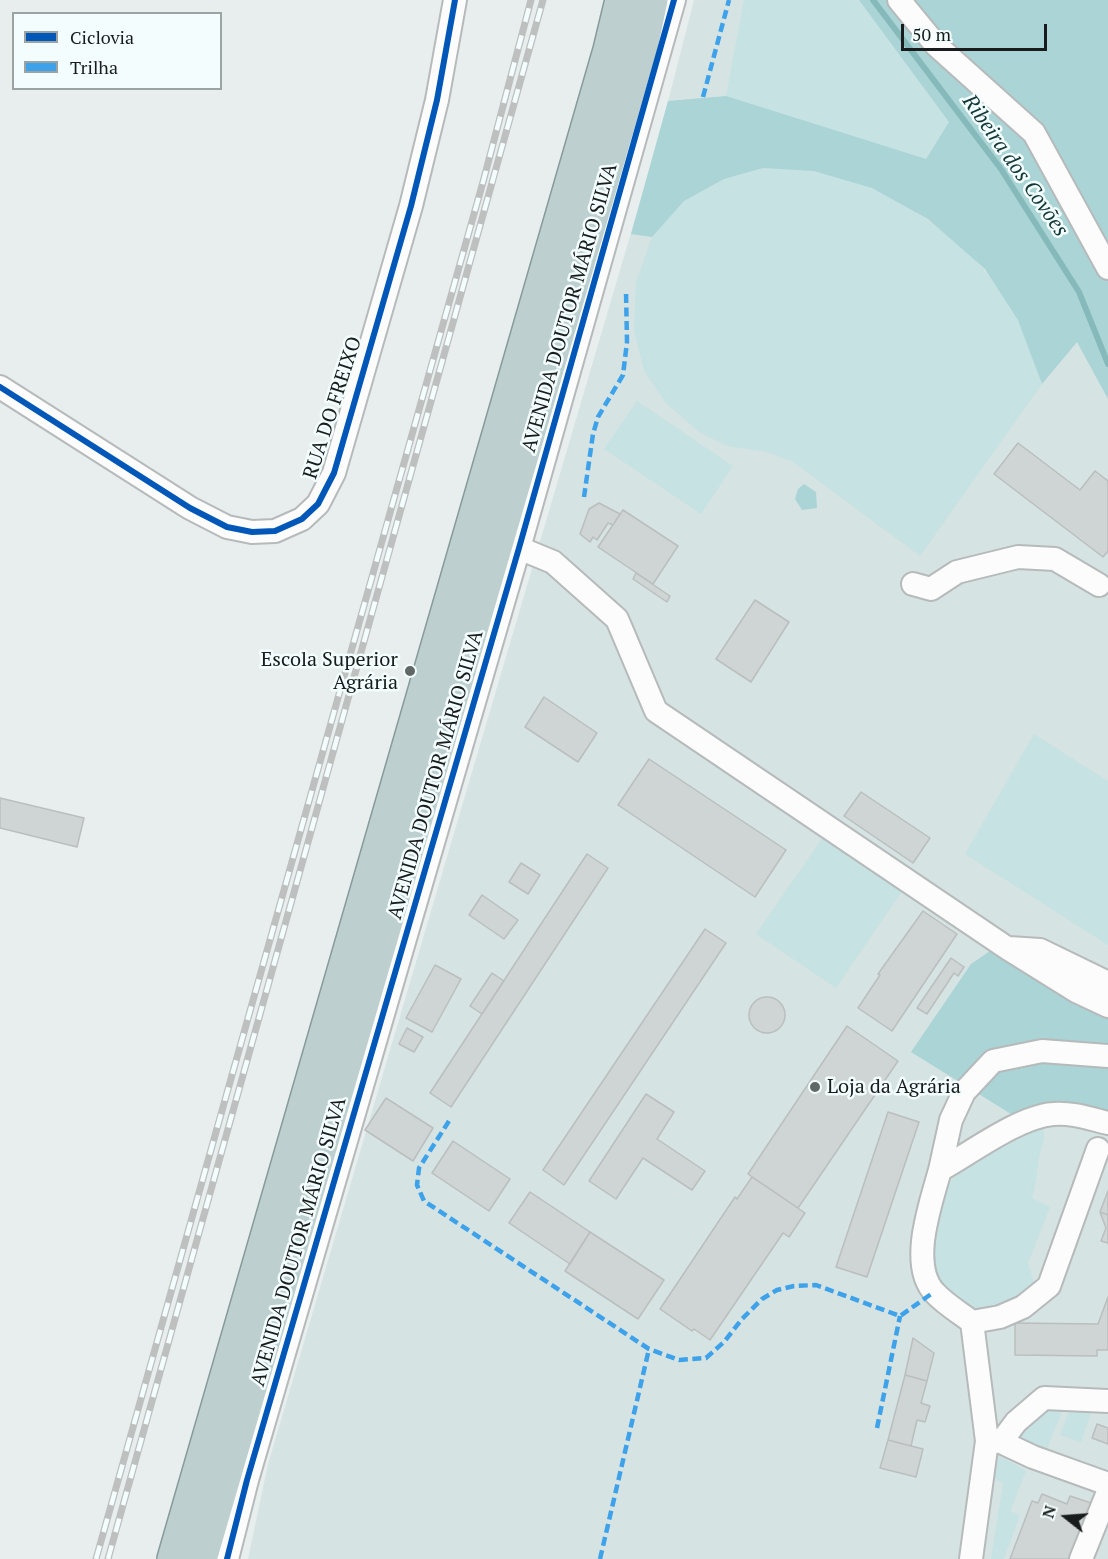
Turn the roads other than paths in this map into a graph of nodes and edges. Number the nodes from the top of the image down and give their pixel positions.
1 (455, 0) edge
2 (622, 0) edge
3 (651, 0) edge
4 (674, 0) edge
5 (899, 0) edge
6 (1108, 268) edge
7 (0, 387) edge
8 (519, 548) junction
9 (913, 584) dead end
10 (1099, 585) dead end
11 (1007, 948) junction
12 (1108, 983) edge
13 (1108, 1006) edge
14 (1108, 1056) edge
15 (1108, 1124) edge
16 (1098, 1149) dead end
17 (940, 1170) junction
18 (972, 1323) junction
19 (1108, 1401) edge
20 (994, 1442) junction
21 (1108, 1484) edge
22 (1108, 1492) edge
23 (174, 1559) edge
24 (200, 1559) edge
25 (227, 1559) edge
26 (971, 1559) edge
27 (1082, 1559) edge

1 - 7 street, RUA DO FREIXO
2 - 23 highway
3 - 24 highway
4 - 8 street, AVENIDA DOUTOR MÁRIO SILVA
5 - 6 street
8 - 11 street
8 - 25 street, AVENIDA DOUTOR MÁRIO SILVA
9 - 10 street
11 - 12 street
11 - 13 street
14 - 17 street
15 - 17 street
16 - 18 street
17 - 18 street
18 - 20 street
19 - 20 street
20 - 21 street
20 - 26 street
22 - 27 street

